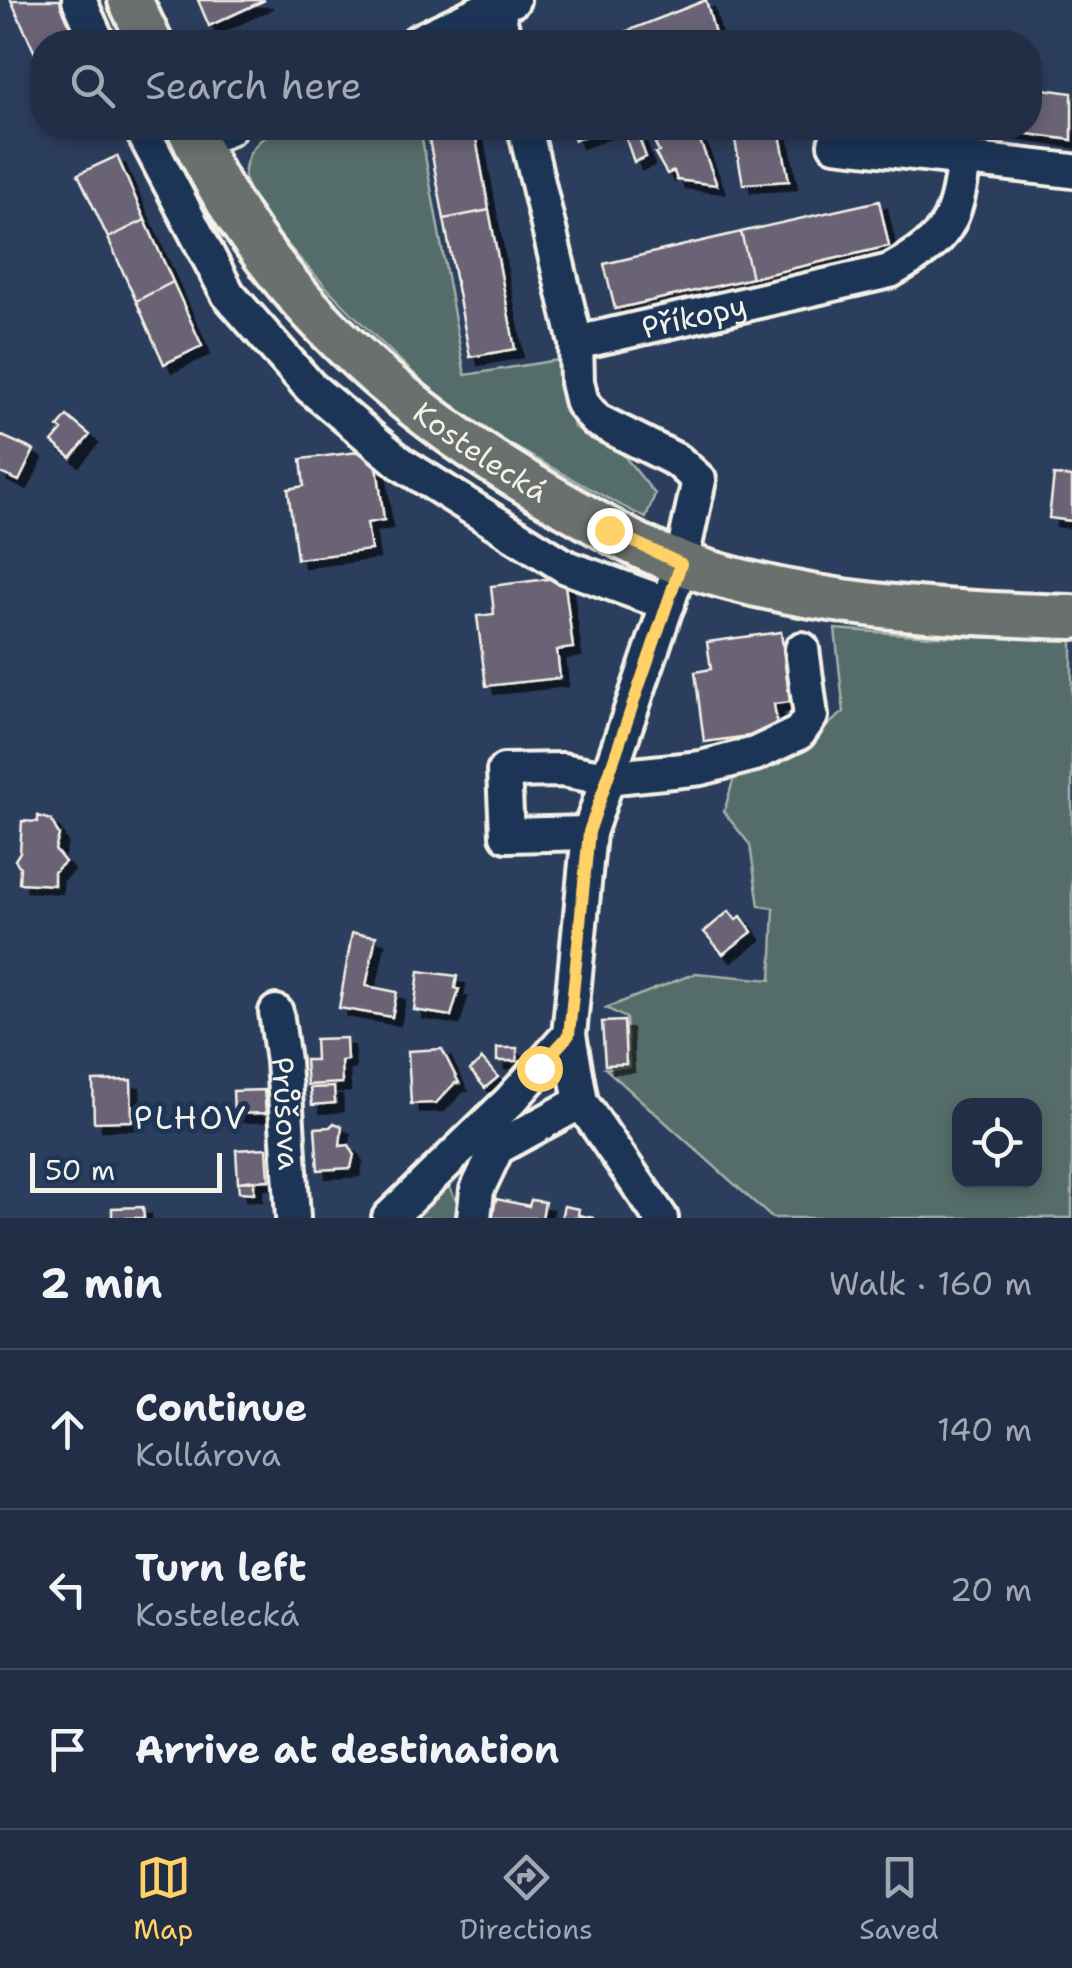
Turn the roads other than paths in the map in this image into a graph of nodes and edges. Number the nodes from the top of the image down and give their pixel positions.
1 (79, 0) edge
2 (130, 0) edge
3 (501, 1) edge
4 (93, 30) edge
5 (144, 30) edge
6 (441, 30) edge
7 (504, 30) edge
8 (147, 140) edge
9 (207, 140) edge
10 (529, 140) edge
11 (836, 144) dead end
12 (964, 160) junction
13 (1072, 171) edge
14 (576, 342) junction
15 (681, 564) junction
16 (668, 604) junction
17 (1072, 616) edge
18 (802, 649) dead end
19 (606, 778) junction
20 (589, 832) junction
21 (276, 1012) dead end
22 (569, 1035) junction
23 (581, 1102) junction
24 (293, 1218) edge
25 (388, 1218) edge
26 (474, 1218) edge
27 (660, 1218) edge

1 - 4 street
2 - 5 main road
3 - 6 street
3 - 7 street
8 - 16 street
9 - 15 main road, Kostelecká
10 - 14 street
11 - 12 street
12 - 13 street
12 - 14 street, Příkopy
14 - 15 street
15 - 16 street
15 - 17 main road, Kostelecká
16 - 19 street
18 - 19 street
19 - 20 street
19 - 20 street
20 - 22 street
21 - 24 street, Průšova
22 - 23 street
22 - 25 street
23 - 26 street
23 - 27 street

